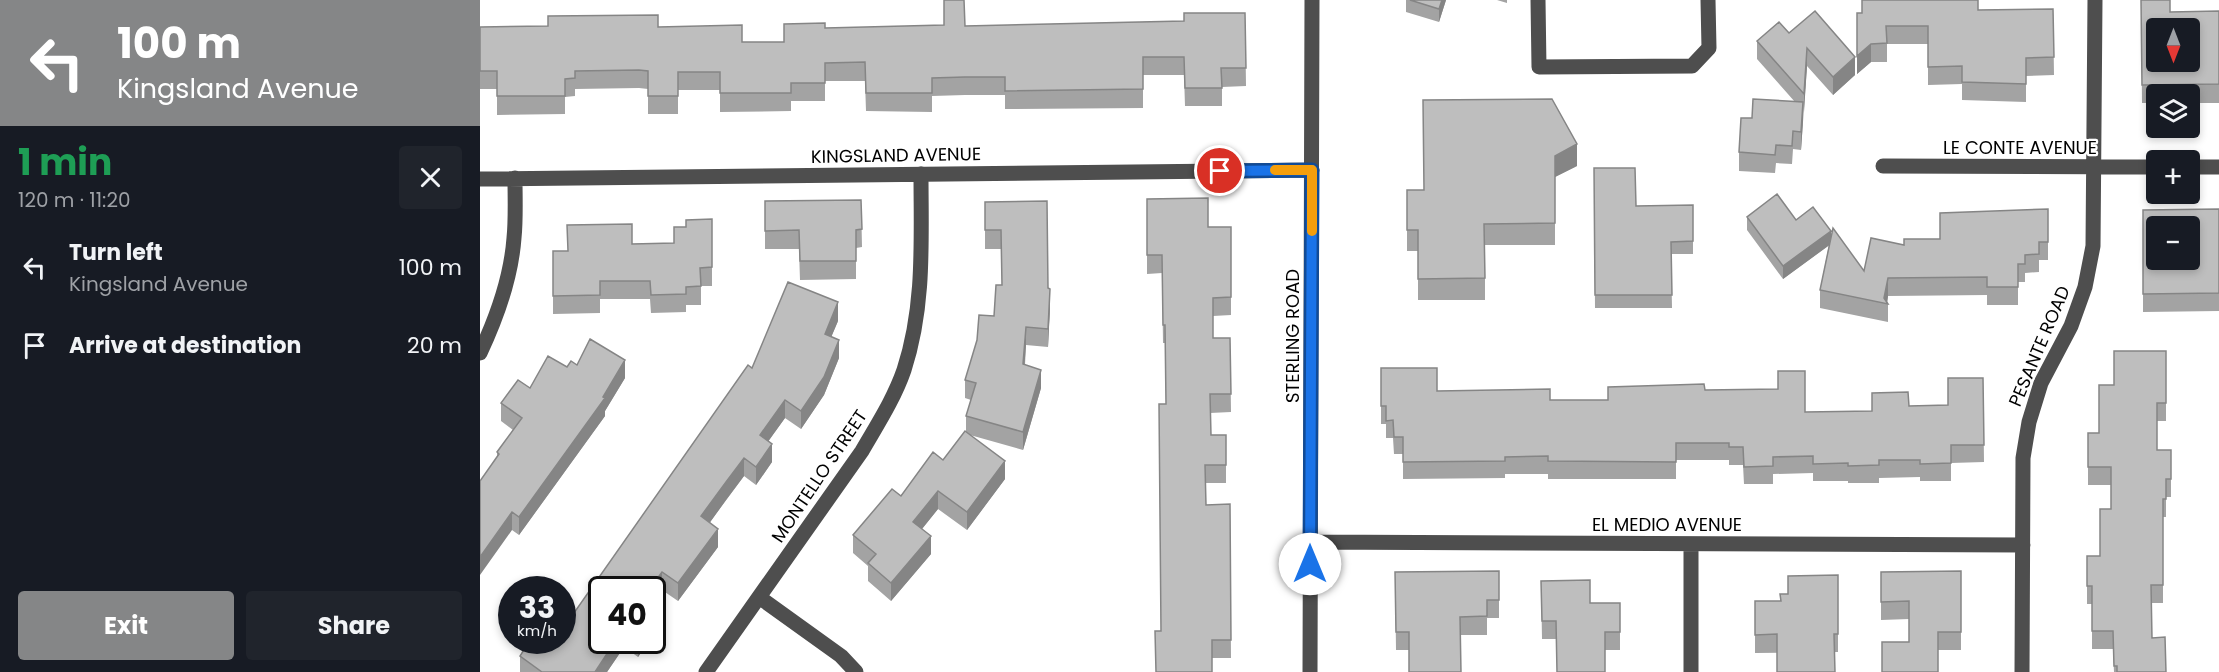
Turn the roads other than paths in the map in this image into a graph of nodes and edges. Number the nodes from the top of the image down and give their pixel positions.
1 (1312, 0) edge
2 (1538, 0) edge
3 (1708, 0) edge
4 (2095, 0) edge
5 (1883, 166) dead end
6 (2094, 167) junction
7 (2146, 167) edge
8 (2200, 167) edge
9 (2219, 167) edge
10 (1312, 170) junction
11 (921, 174) junction
12 (516, 178) junction
13 (480, 179) edge
14 (480, 353) edge
15 (1310, 542) junction
16 (1691, 544) junction
17 (2023, 545) junction
18 (759, 597) junction
19 (706, 672) edge
20 (856, 672) edge
21 (1310, 672) edge
22 (1691, 672) edge
23 (2022, 672) edge

1 - 10 street, STERLING ROAD
2 - 3 street
4 - 6 street, PESANTE ROAD
5 - 6 street, LE CONTE AVENUE
6 - 7 street, LE CONTE AVENUE
6 - 17 street, PESANTE ROAD
8 - 9 street
10 - 11 street, KINGSLAND AVENUE
10 - 15 street, STERLING ROAD
11 - 12 street, KINGSLAND AVENUE
11 - 18 street, MONTELLO STREET
12 - 13 street, KINGSLAND AVENUE
12 - 14 street
15 - 16 street, EL MEDIO AVENUE
15 - 21 street, STERLING ROAD
16 - 17 street, EL MEDIO AVENUE
16 - 22 street
17 - 23 street, PESANTE ROAD
18 - 19 street, MONTELLO STREET
18 - 20 street

